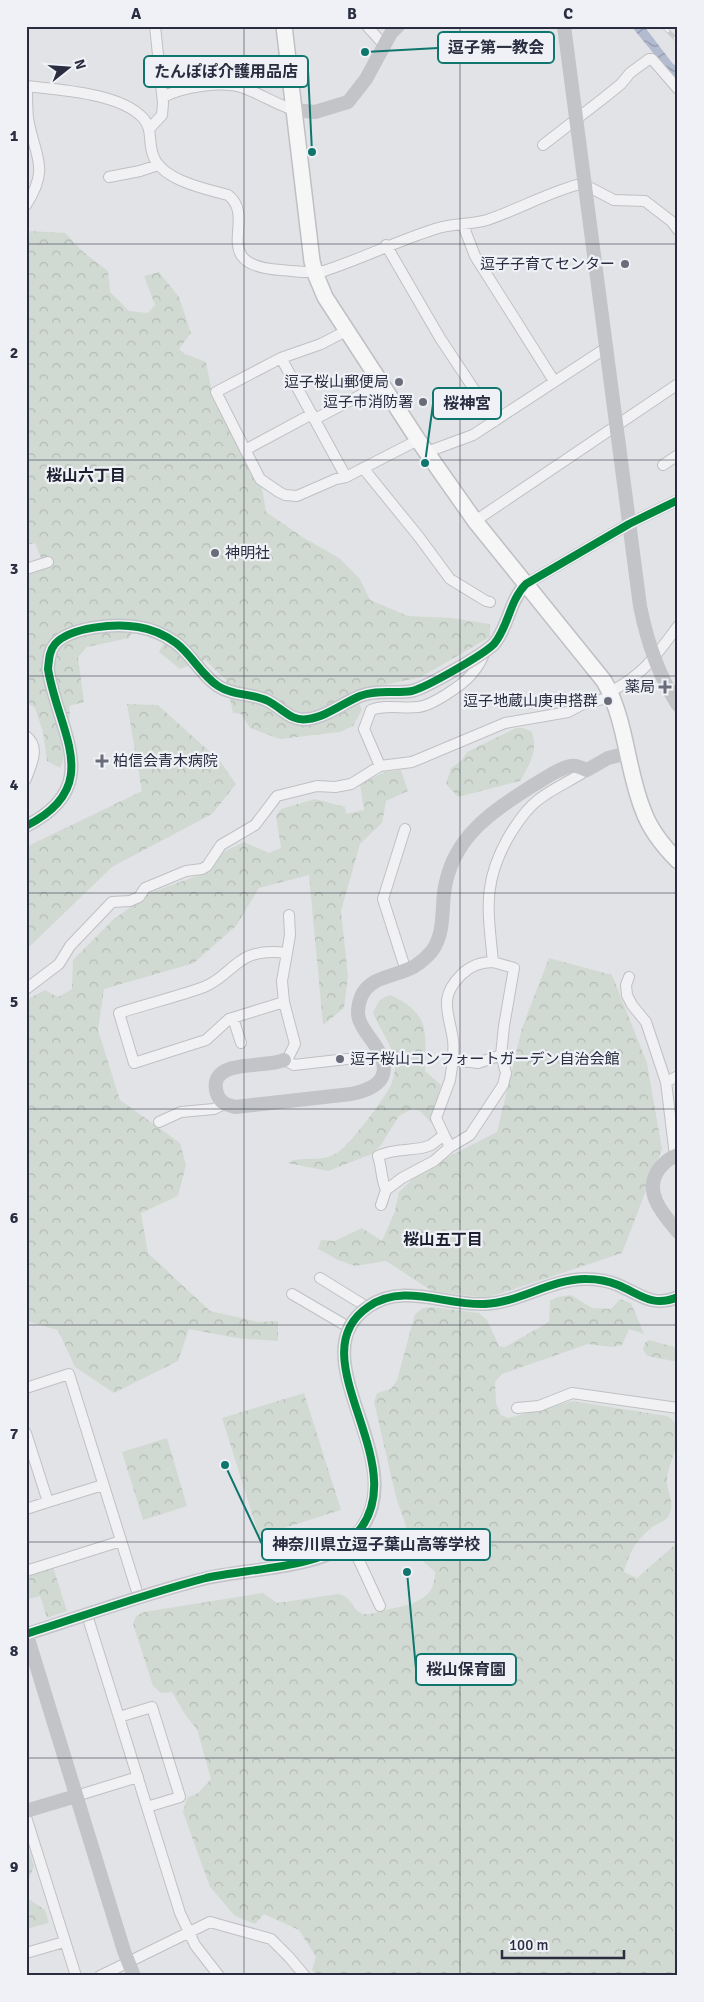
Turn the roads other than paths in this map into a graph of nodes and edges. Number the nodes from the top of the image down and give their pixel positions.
1 (155, 26) edge
2 (284, 26) edge
3 (367, 26) edge
4 (398, 26) edge
5 (564, 26) edge
6 (385, 46) junction
7 (27, 86) edge
8 (678, 88) edge
9 (163, 97) junction
10 (294, 110) junction
11 (577, 118) junction
12 (150, 128) junction
13 (544, 145) dead end
14 (158, 165) junction
15 (110, 177) dead end
16 (584, 184) junction
17 (26, 205) edge
18 (463, 225) junction
19 (678, 230) edge
20 (386, 245) junction
21 (315, 273) junction
22 (346, 331) junction
23 (606, 348) junction
24 (282, 358) junction
25 (554, 381) junction
26 (382, 384) junction
27 (678, 384) edge
28 (314, 417) junction
29 (496, 421) junction
30 (616, 425) junction
31 (418, 440) junction
32 (245, 450) junction
33 (427, 452) junction
34 (678, 455) edge
35 (663, 465) dead end
36 (364, 468) junction
37 (346, 477) junction
38 (678, 500) edge
39 (475, 520) junction
40 (629, 524) junction
41 (48, 562) dead end
42 (26, 569) edge
43 (526, 584) junction
44 (490, 602) dead end
45 (678, 626) edge
46 (486, 650) junction
47 (654, 658) junction
48 (611, 694) junction
49 (678, 705) edge
50 (26, 736) edge
51 (628, 753) junction
52 (380, 766) junction
53 (587, 770) junction
54 (26, 778) edge
55 (27, 825) edge
56 (405, 829) dead end
57 (678, 861) edge
58 (289, 915) dead end
59 (287, 953) junction
60 (493, 962) junction
61 (406, 971) junction
62 (629, 977) dead end
63 (26, 989) edge
64 (284, 1002) junction
65 (233, 1018) junction
66 (241, 1043) dead end
67 (501, 1055) junction
68 (347, 1059) dead end
69 (284, 1060) junction
70 (453, 1060) junction
71 (678, 1076) edge
72 (666, 1082) junction
73 (224, 1104) junction
74 (159, 1122) dead end
75 (444, 1134) junction
76 (450, 1147) junction
77 (676, 1156) edge
78 (386, 1190) junction
79 (381, 1204) dead end
80 (678, 1232) edge
81 (320, 1278) dead end
82 (292, 1294) dead end
83 (678, 1297) edge
84 (367, 1308) junction
85 (350, 1328) junction
86 (26, 1388) edge
87 (517, 1408) dead end
88 (678, 1408) edge
89 (26, 1433) edge
90 (103, 1485) junction
91 (48, 1502) junction
92 (26, 1509) edge
93 (121, 1541) junction
94 (350, 1541) junction
95 (26, 1571) edge
96 (139, 1598) junction
97 (380, 1606) dead end
98 (87, 1615) junction
99 (26, 1633) edge
100 (119, 1717) junction
101 (138, 1777) junction
102 (76, 1796) junction
103 (147, 1807) junction
104 (26, 1811) edge
105 (26, 1817) edge
106 (188, 1932) junction
107 (64, 1942) junction
108 (26, 1953) edge
109 (128, 1962) junction
110 (76, 1976) edge
111 (100, 1976) edge
112 (134, 1976) edge
113 (218, 1976) edge
114 (304, 1976) edge

1 - 9 street
2 - 10 main road
3 - 6 street
4 - 6 street
5 - 11 street
6 - 10 street
7 - 12 street
7 - 17 street
8 - 11 street
9 - 10 street
9 - 12 street
10 - 21 main road
11 - 13 street
11 - 16 street
12 - 14 street
14 - 15 street
14 - 21 street
16 - 18 street
16 - 19 street
16 - 23 street
18 - 20 street
18 - 25 street
20 - 21 street
20 - 29 street
21 - 22 main road
22 - 24 street
22 - 26 main road
23 - 25 street
23 - 30 street
24 - 28 street
24 - 32 street
25 - 29 street
26 - 28 street
26 - 31 main road
27 - 30 street
28 - 32 street
28 - 37 street
29 - 33 street
30 - 39 street
30 - 40 street
31 - 33 main road
31 - 36 street
32 - 37 street
33 - 39 main road
34 - 35 street
36 - 37 street
36 - 44 street
38 - 40 street
39 - 43 main road
40 - 43 street
40 - 47 street
41 - 42 street
43 - 46 street
43 - 48 main road
45 - 47 street
46 - 52 street
46 - 55 street
47 - 48 street
47 - 49 street
48 - 51 main road
48 - 52 street
50 - 54 street
51 - 53 street
51 - 57 main road
52 - 63 street
53 - 60 street
53 - 61 street
56 - 61 street
58 - 59 street
59 - 64 street
59 - 65 street
60 - 67 street
60 - 70 street
61 - 73 street
62 - 72 street
64 - 65 street
64 - 69 street
65 - 66 street
67 - 70 street
67 - 76 street
68 - 69 street
69 - 73 street
70 - 75 street
71 - 72 street
72 - 77 street
73 - 74 street
75 - 76 street
75 - 78 street
76 - 78 street
77 - 80 street
78 - 79 street
81 - 84 street
82 - 85 street
83 - 84 street
84 - 85 street
85 - 94 street
86 - 90 street
87 - 88 street
89 - 91 street
90 - 91 street
90 - 93 street
91 - 92 street
93 - 95 street
93 - 96 street
94 - 96 street
94 - 97 street
96 - 98 street
98 - 99 street
98 - 100 street
99 - 102 street
100 - 101 street
100 - 103 street
101 - 102 street
101 - 103 street
102 - 104 street
102 - 109 street
103 - 106 street
105 - 107 street
106 - 109 street
106 - 113 street
106 - 114 street
107 - 108 street
107 - 110 street
109 - 111 street
109 - 112 street

